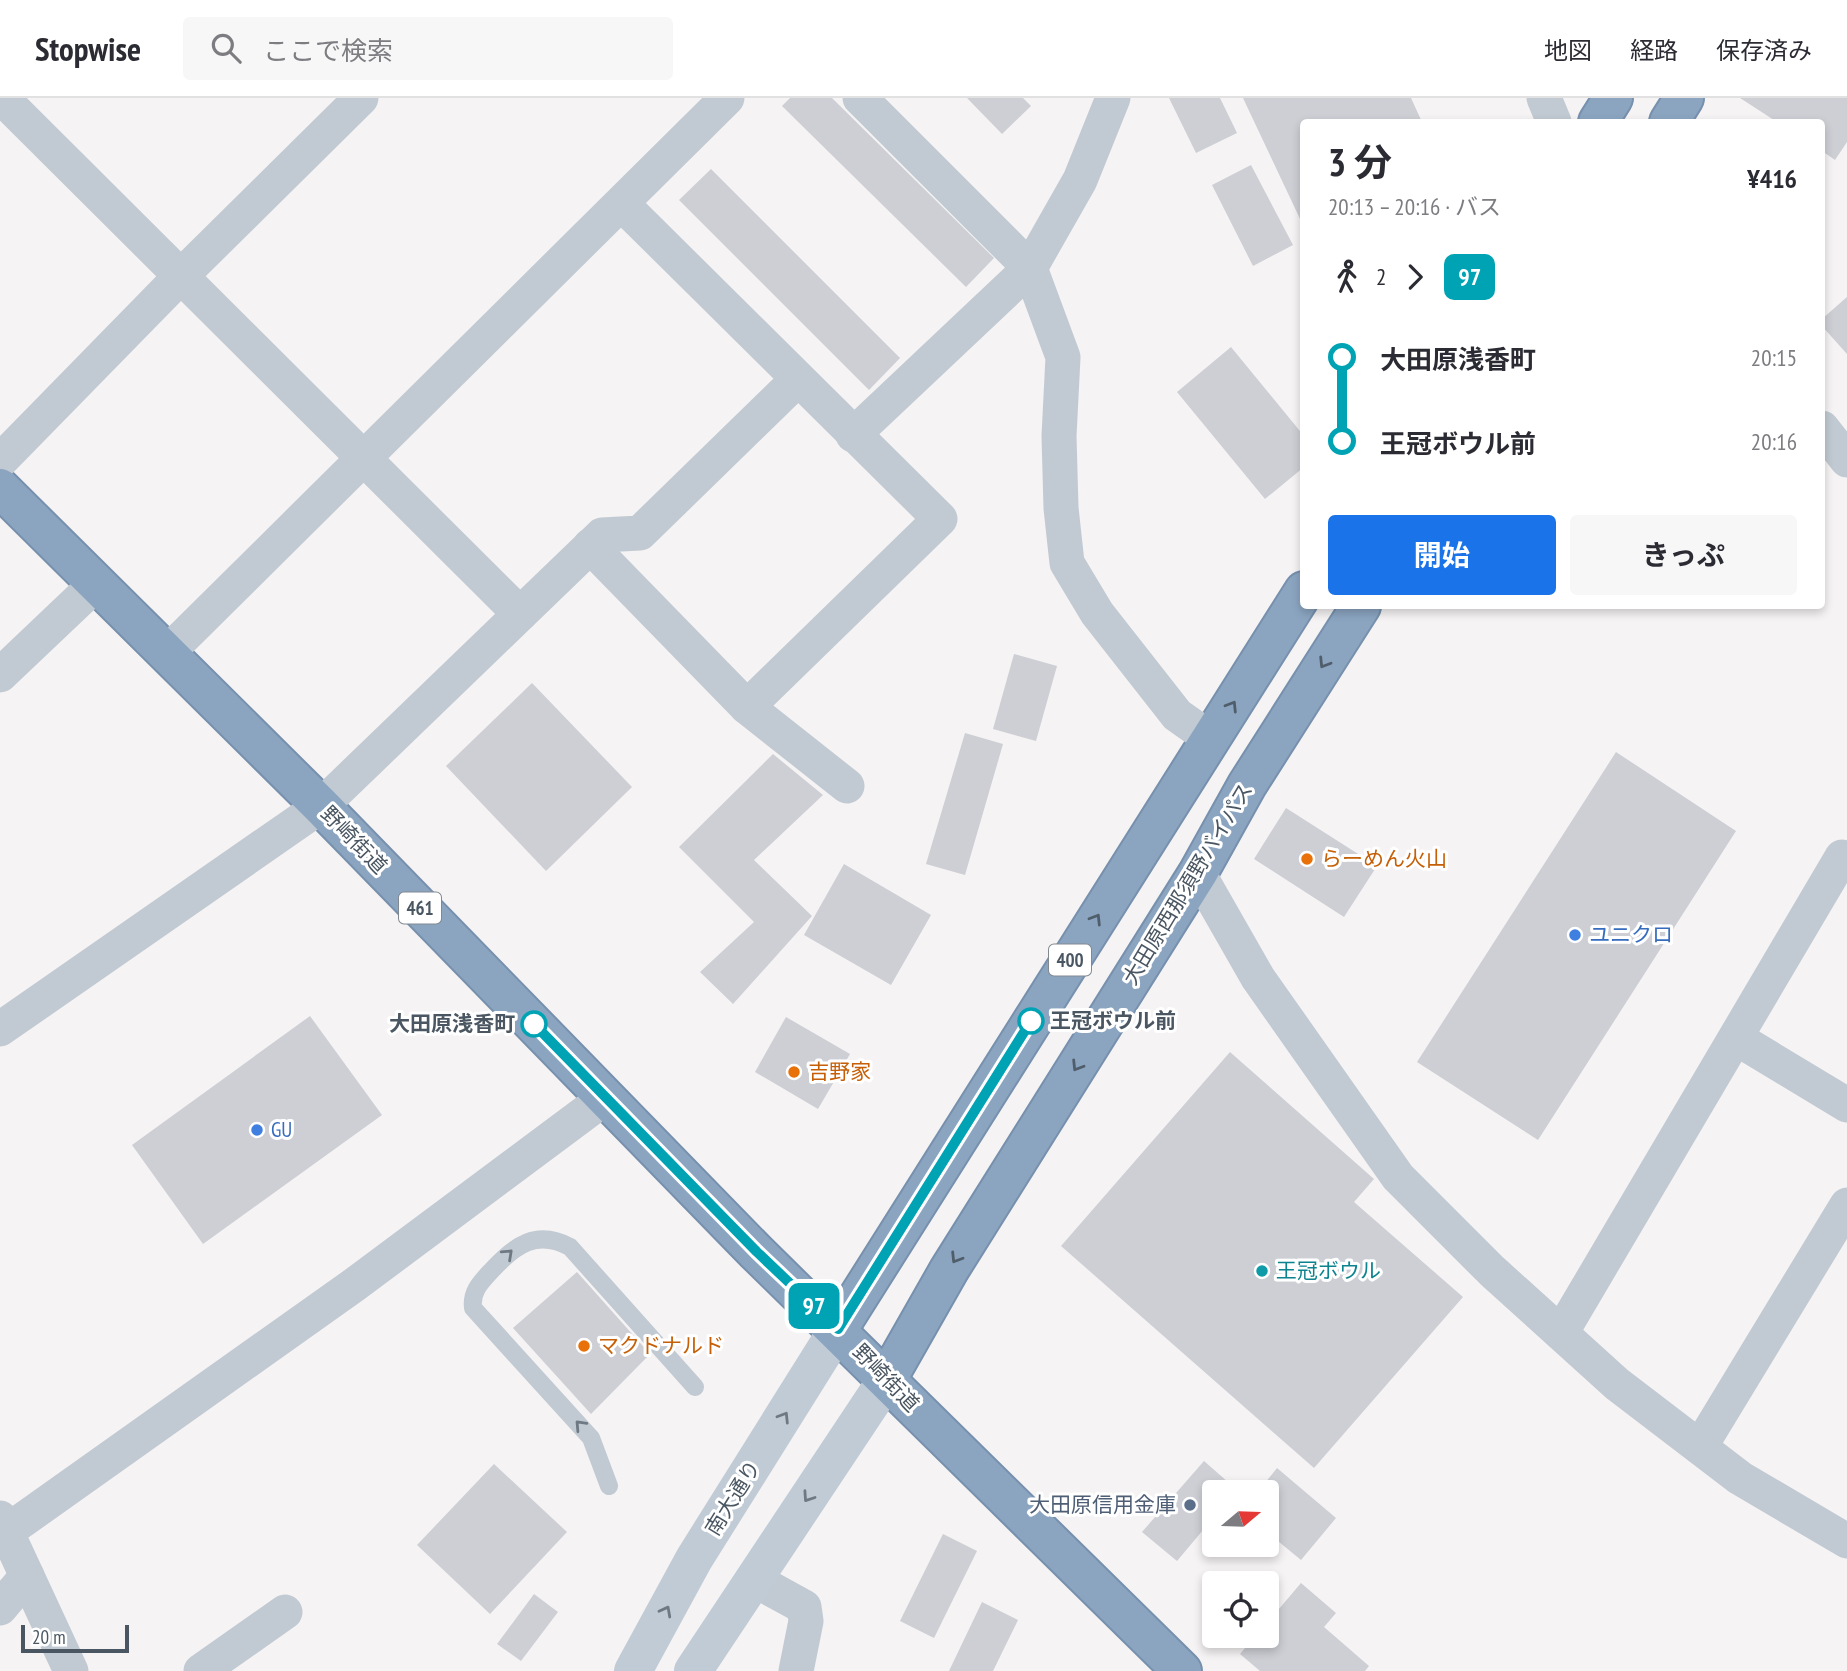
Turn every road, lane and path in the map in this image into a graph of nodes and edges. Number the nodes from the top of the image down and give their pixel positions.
1 (2, 98) edge
2 (361, 98) edge
3 (727, 98) edge
4 (860, 98) edge
5 (1113, 98) edge
6 (1544, 98) edge
7 (1614, 98) edge
8 (1684, 98) edge
9 (1553, 119) edge
10 (1600, 119) edge
11 (1671, 119) edge
12 (622, 204) junction
13 (1030, 268) junction
14 (181, 276) junction
15 (797, 380) junction
16 (1825, 432) edge
17 (853, 435) junction
18 (361, 458) junction
19 (1847, 460) edge
20 (0, 461) edge
21 (0, 488) edge
22 (590, 546) junction
23 (97, 583) junction
24 (1300, 597) edge
25 (1359, 609) edge
26 (520, 614) junction
27 (168, 652) junction
28 (0, 675) edge
29 (747, 707) junction
30 (1211, 739) junction
31 (847, 786) dead end
32 (321, 806) junction
33 (1847, 860) edge
34 (1198, 873) junction
35 (0, 1030) edge
36 (1736, 1038) junction
37 (606, 1098) junction
38 (1847, 1105) edge
39 (1847, 1205) edge
40 (838, 1329) junction
41 (1561, 1333) junction
42 (887, 1380) junction
43 (695, 1387) dead end
44 (1700, 1447) junction
45 (609, 1486) dead end
46 (3, 1525) edge
47 (1847, 1541) edge
48 (27, 1576) junction
49 (753, 1579) junction
50 (0, 1608) edge
51 (285, 1612) dead end
52 (1177, 1669) edge
53 (71, 1671) edge
54 (201, 1671) edge
55 (634, 1671) edge
56 (693, 1671) edge
57 (796, 1671) edge

1 - 14 street
2 - 14 street
3 - 12 street
4 - 13 street
5 - 13 street
6 - 9 street
7 - 10 highway
8 - 11 highway
12 - 15 street
12 - 18 street
13 - 17 street
13 - 30 street
14 - 18 street
14 - 20 street
15 - 17 street
15 - 22 street
16 - 19 street
17 - 29 street
18 - 26 street
18 - 27 street
21 - 23 highway, 野崎街道 / 461
22 - 26 street
22 - 29 street
23 - 27 highway, 野崎街道 / 461
23 - 28 street
30 -> 24 highway, 400
25 -> 34 highway, 大田原西那須野バイパス
26 - 32 street
27 - 32 highway, 野崎街道 / 461
29 - 31 street
40 -> 30 highway, 400
32 - 35 street
32 - 37 highway, 野崎街道 / 461
33 - 36 street
34 - 41 street
34 -> 42 highway, 大田原西那須野バイパス
36 - 38 street
36 - 41 street
37 - 40 highway, 野崎街道 / 461
37 - 46 street
39 - 44 street
40 - 42 highway, 野崎街道
55 -> 40 street, 南大通り
41 - 44 street
42 -> 49 street
42 - 52 highway, 野崎街道
45 -> 43 lane
44 - 47 street
46 - 48 street
48 - 50 street
48 - 53 street
49 - 56 street
49 - 57 street
51 - 54 street

